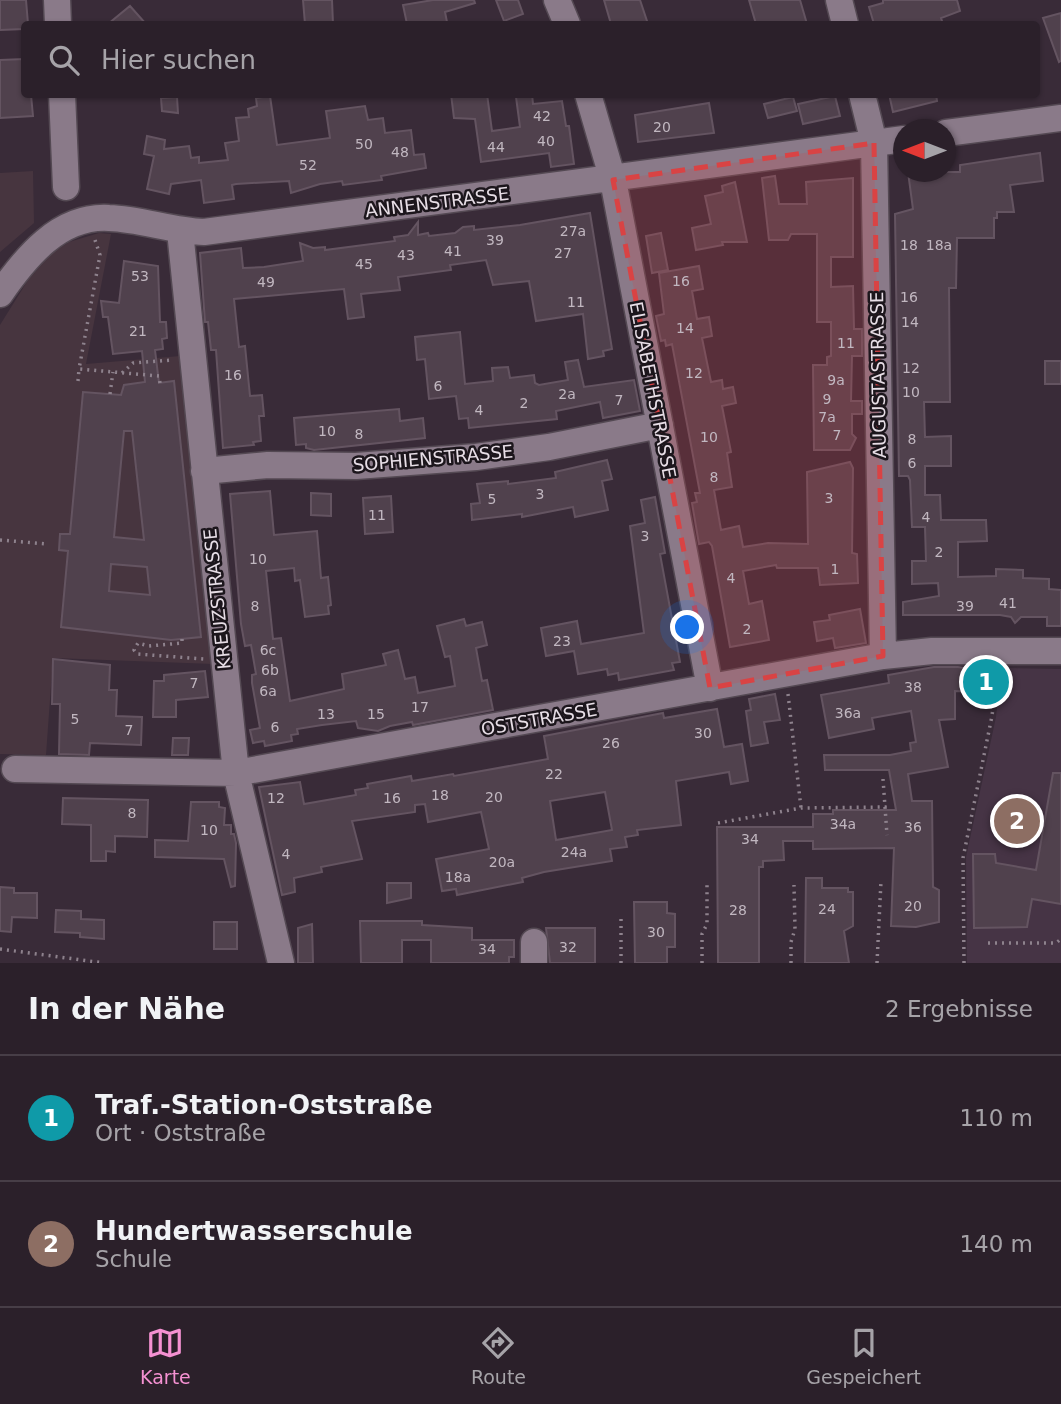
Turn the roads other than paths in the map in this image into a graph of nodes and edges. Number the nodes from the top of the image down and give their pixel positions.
1 (57, 0) edge
2 (557, 0) edge
3 (839, 0) edge
4 (58, 21) edge
5 (566, 21) edge
6 (844, 21) edge
7 (62, 98) edge
8 (589, 98) edge
9 (863, 98) edge
10 (1061, 118) edge
11 (956, 132) edge
12 (893, 140) edge
13 (874, 143) junction
14 (613, 180) junction
15 (66, 187) dead end
16 (180, 231) junction
17 (0, 295) edge
18 (660, 425) junction
19 (204, 471) junction
20 (1061, 651) edge
21 (883, 656) junction
22 (710, 688) junction
23 (15, 769) dead end
24 (236, 773) junction
25 (281, 963) edge

1 - 4 street
2 - 5 street
3 - 6 street
7 - 15 street
8 - 14 street, ELISABETHSTRASSE
9 - 13 street, AUGUSTASTRASSE
10 - 11 street
12 - 13 street, ANNENSTRASSE
13 - 14 street, ANNENSTRASSE
13 - 21 street, AUGUSTASTRASSE
14 - 16 street, ANNENSTRASSE
14 - 18 street, ELISABETHSTRASSE
16 - 17 street, ANNENSTRASSE
16 - 19 street, KREUZSTRASSE
18 - 19 street, SOPHIENSTRASSE
18 - 22 street, ELISABETHSTRASSE
19 - 24 street, KREUZSTRASSE
20 - 21 street, OSTSTRASSE
21 - 22 street, OSTSTRASSE
22 - 24 street, OSTSTRASSE
23 - 24 street, OSTSTRASSE
24 - 25 street, KREUZSTRASSE

